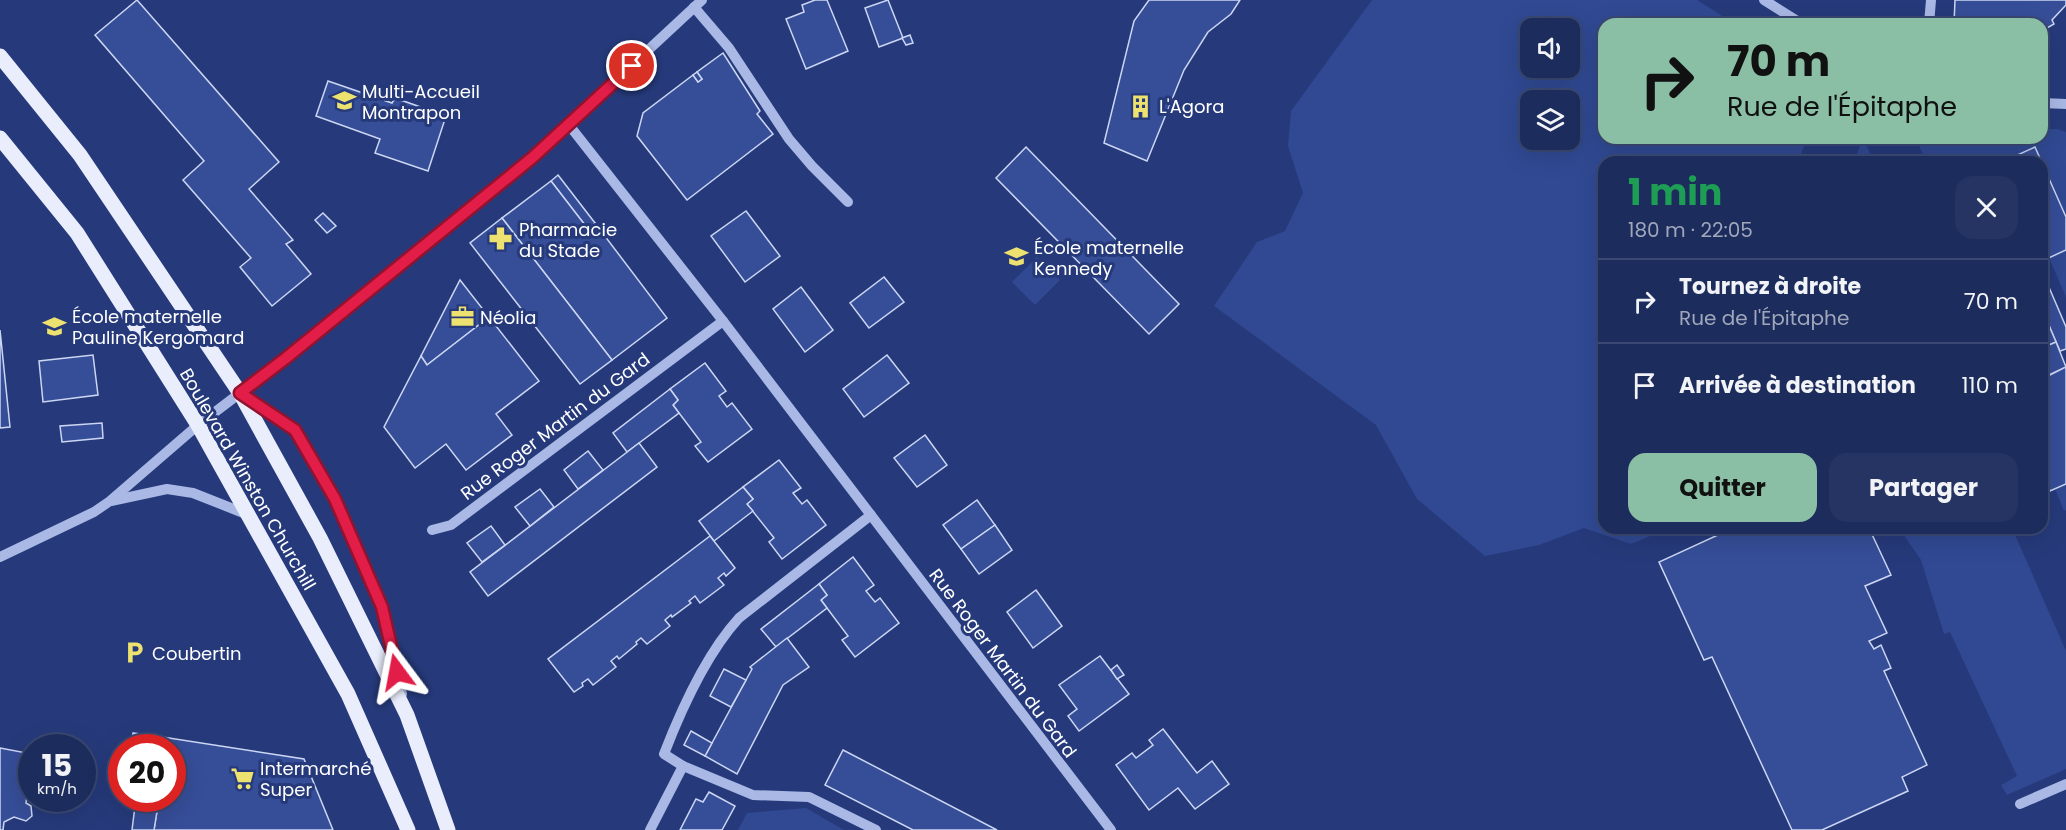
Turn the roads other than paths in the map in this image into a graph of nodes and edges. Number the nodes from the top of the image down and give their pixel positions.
1 (1764, 0) edge
2 (1931, 0) edge
3 (698, 4) edge
4 (1792, 18) edge
5 (1930, 18) edge
6 (0, 56) edge
7 (2048, 103) edge
8 (2066, 104) edge
9 (569, 125) junction
10 (0, 138) edge
11 (849, 202) dead end
12 (723, 321) junction
13 (240, 393) junction
14 (198, 424) junction
15 (110, 501) junction
16 (246, 514) junction
17 (871, 515) junction
18 (432, 530) dead end
19 (0, 557) edge
20 (407, 716) junction
21 (683, 766) junction
22 (2066, 784) edge
23 (2020, 804) dead end
24 (408, 830) edge
25 (448, 830) edge
26 (650, 830) edge
27 (876, 830) edge
28 (1111, 830) edge

1 - 4 street
2 - 5 street
3 - 9 street
3 - 11 street
6 - 13 main road, Boulevard Winston Churchill
7 - 8 street
9 - 12 street, Rue Roger Martin du Gard
9 - 13 street
10 - 14 main road, Boulevard Winston Churchill
12 - 17 street, Rue Roger Martin du Gard
12 - 18 street, Rue Roger Martin du Gard
13 - 14 street
13 - 20 main road, Boulevard Winston Churchill
13 - 20 street
14 - 15 street
14 - 16 main road, Boulevard Winston Churchill
15 - 16 street
15 - 19 street
16 - 24 main road, Boulevard Winston Churchill
17 - 21 street
17 - 28 street, Rue Roger Martin du Gard
20 - 25 main road, Boulevard Winston Churchill
21 - 26 street
21 - 27 street
22 - 23 street

